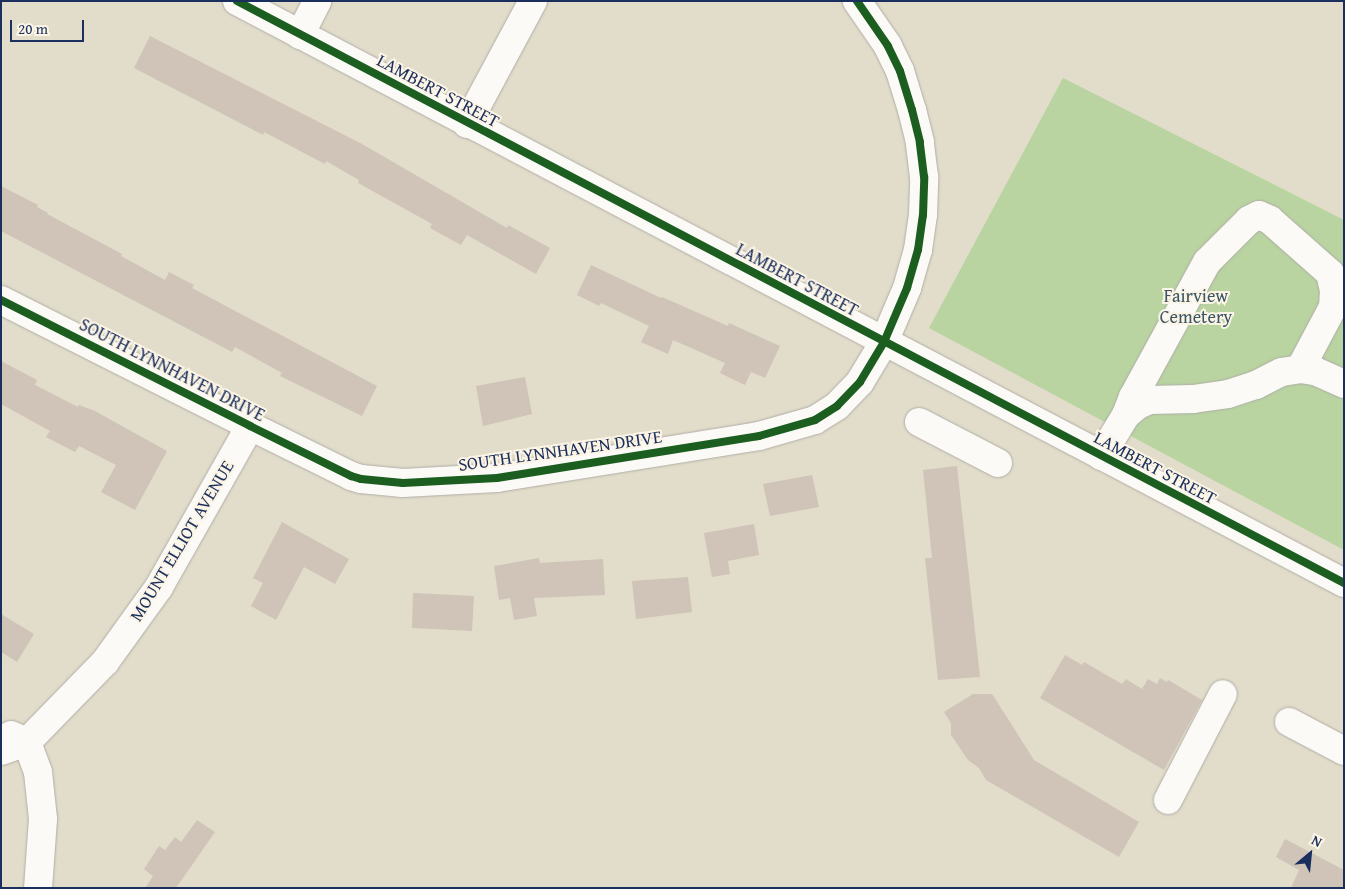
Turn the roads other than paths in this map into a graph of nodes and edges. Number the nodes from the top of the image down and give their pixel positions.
1 (237, 1) edge
2 (318, 1) edge
3 (533, 1) edge
4 (857, 1) edge
5 (300, 35) junction
6 (467, 124) junction
7 (1, 300) edge
8 (884, 342) junction
9 (1300, 369) junction
10 (1344, 384) edge
11 (1126, 416) junction
12 (919, 422) dead end
13 (250, 426) junction
14 (1101, 456) junction
15 (998, 462) dead end
16 (1344, 583) edge
17 (1223, 694) dead end
18 (1289, 722) dead end
19 (1, 730) edge
20 (27, 742) junction
21 (1, 751) edge
22 (1344, 751) edge
23 (1168, 800) dead end
24 (38, 888) edge

1 - 5 street, LAMBERT STREET
2 - 5 street
3 - 6 street
4 - 8 street, SOUTH LYNNHAVEN DRIVE
5 - 6 street, LAMBERT STREET
6 - 8 street, LAMBERT STREET
7 - 13 street, SOUTH LYNNHAVEN DRIVE
8 - 13 street, SOUTH LYNNHAVEN DRIVE
8 - 14 street, LAMBERT STREET
9 - 10 street
9 - 11 street
9 - 11 street
11 - 14 street
12 - 15 street
13 - 20 street, MOUNT ELLIOT AVENUE
14 - 16 street, LAMBERT STREET
17 - 23 street
18 - 22 street
19 - 20 street
20 - 21 street, MOUNT ELLIOT AVENUE
20 - 24 street

